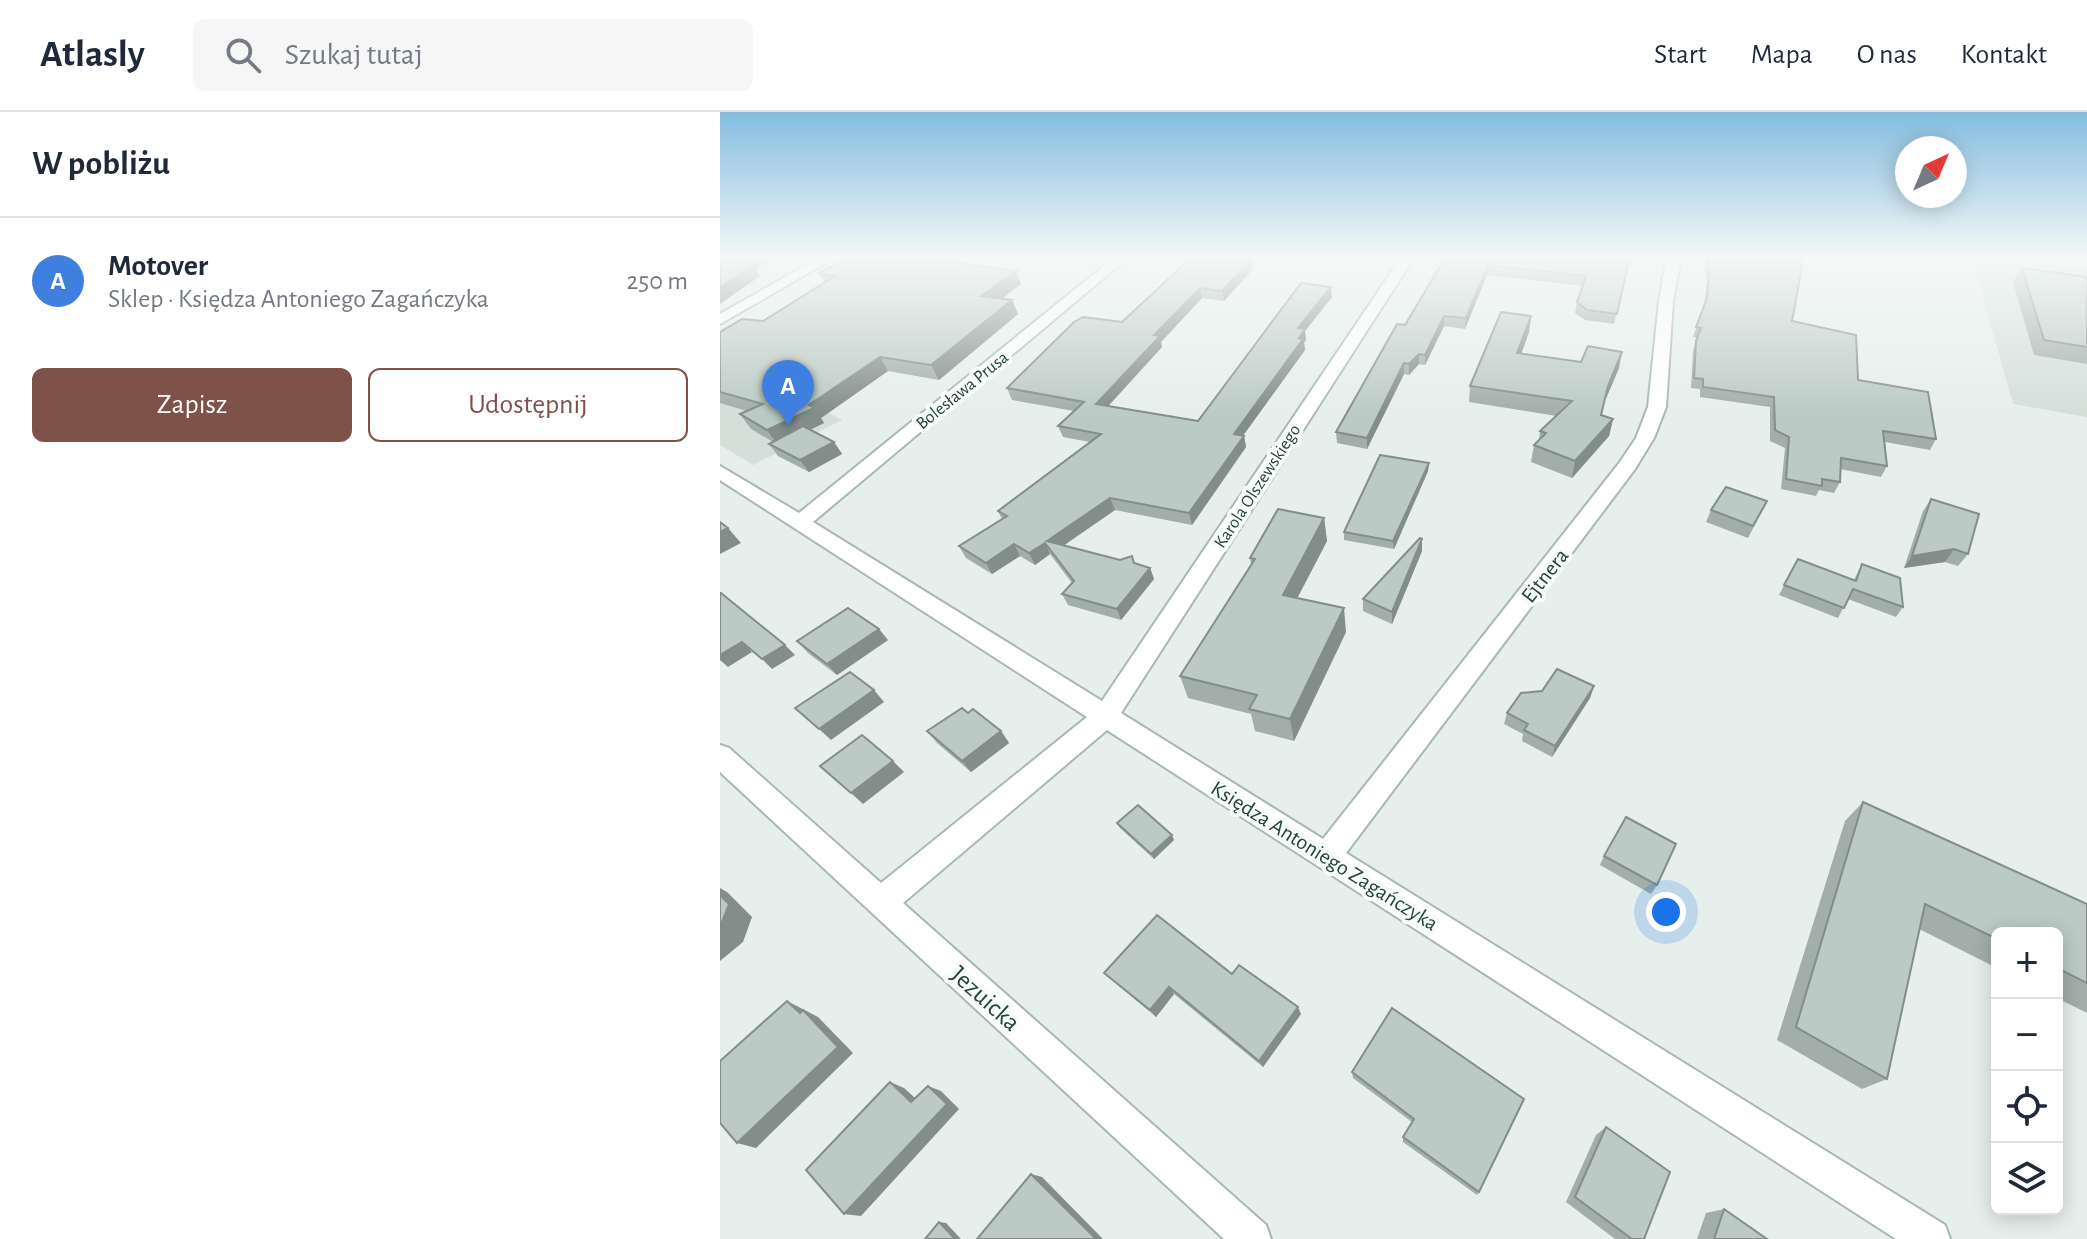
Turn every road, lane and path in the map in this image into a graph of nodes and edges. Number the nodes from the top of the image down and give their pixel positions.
1 (740, 309) edge
2 (1060, 309) edge
3 (1374, 309) edge
4 (1665, 309) edge
5 (720, 320) edge
6 (720, 472) edge
7 (799, 523) junction
8 (1105, 717) junction
9 (720, 756) edge
10 (1327, 856) junction
11 (881, 902) junction
12 (1252, 1239) edge
13 (1931, 1239) edge

1 - 5 street
2 - 7 street, Bolesława Prusa
3 - 8 street, Karola Olszewskiego
4 - 10 street, Ejtnera
6 - 7 street, Księdza Antoniego Zagańczyka
7 - 8 street, Księdza Antoniego Zagańczyka
8 - 10 street, Księdza Antoniego Zagańczyka
8 - 11 street, Karola Olszewskiego
9 - 11 street, Jezuicka
10 - 13 street, Księdza Antoniego Zagańczyka
11 - 12 street, Jezuicka

